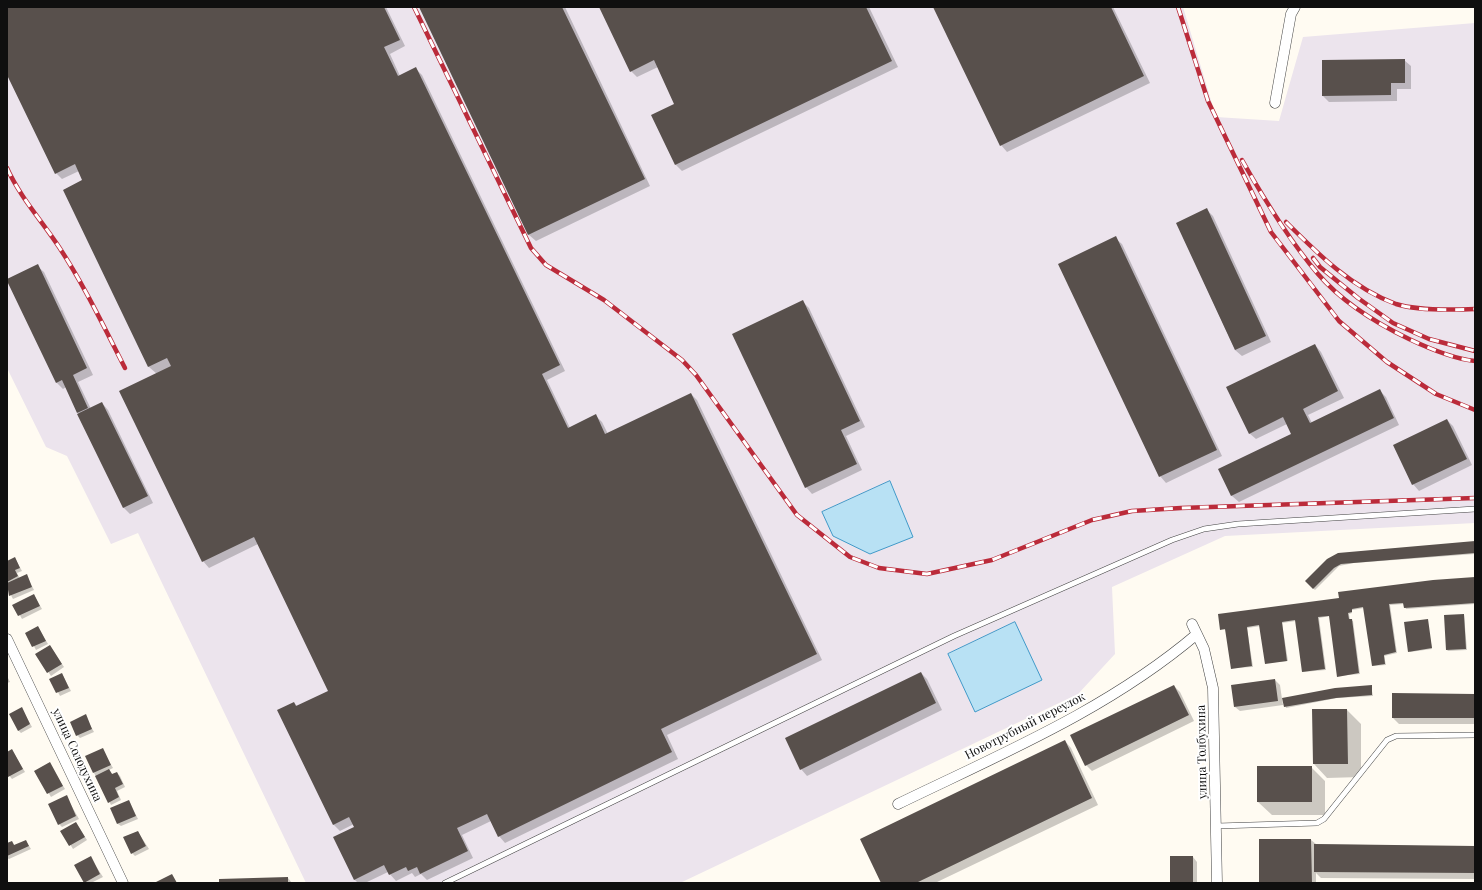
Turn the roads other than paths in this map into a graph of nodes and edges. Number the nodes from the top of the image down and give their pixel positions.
1 (1291, 9) edge
2 (1275, 103) dead end
3 (1475, 509) edge
4 (1192, 624) dead end
5 (1197, 634) junction
6 (7, 639) edge
7 (1475, 735) edge
8 (898, 804) dead end
9 (1217, 826) junction
10 (123, 883) edge
11 (445, 883) edge
12 (1217, 883) edge

1 - 2 street
3 - 11 lane
4 - 5 street, улица Толбухина
5 - 8 street, Новотрубный переулок
5 - 9 street, улица Толбухина
6 - 10 street, улица Солодухина
7 - 9 lane
9 - 12 street, улица Толбухина

